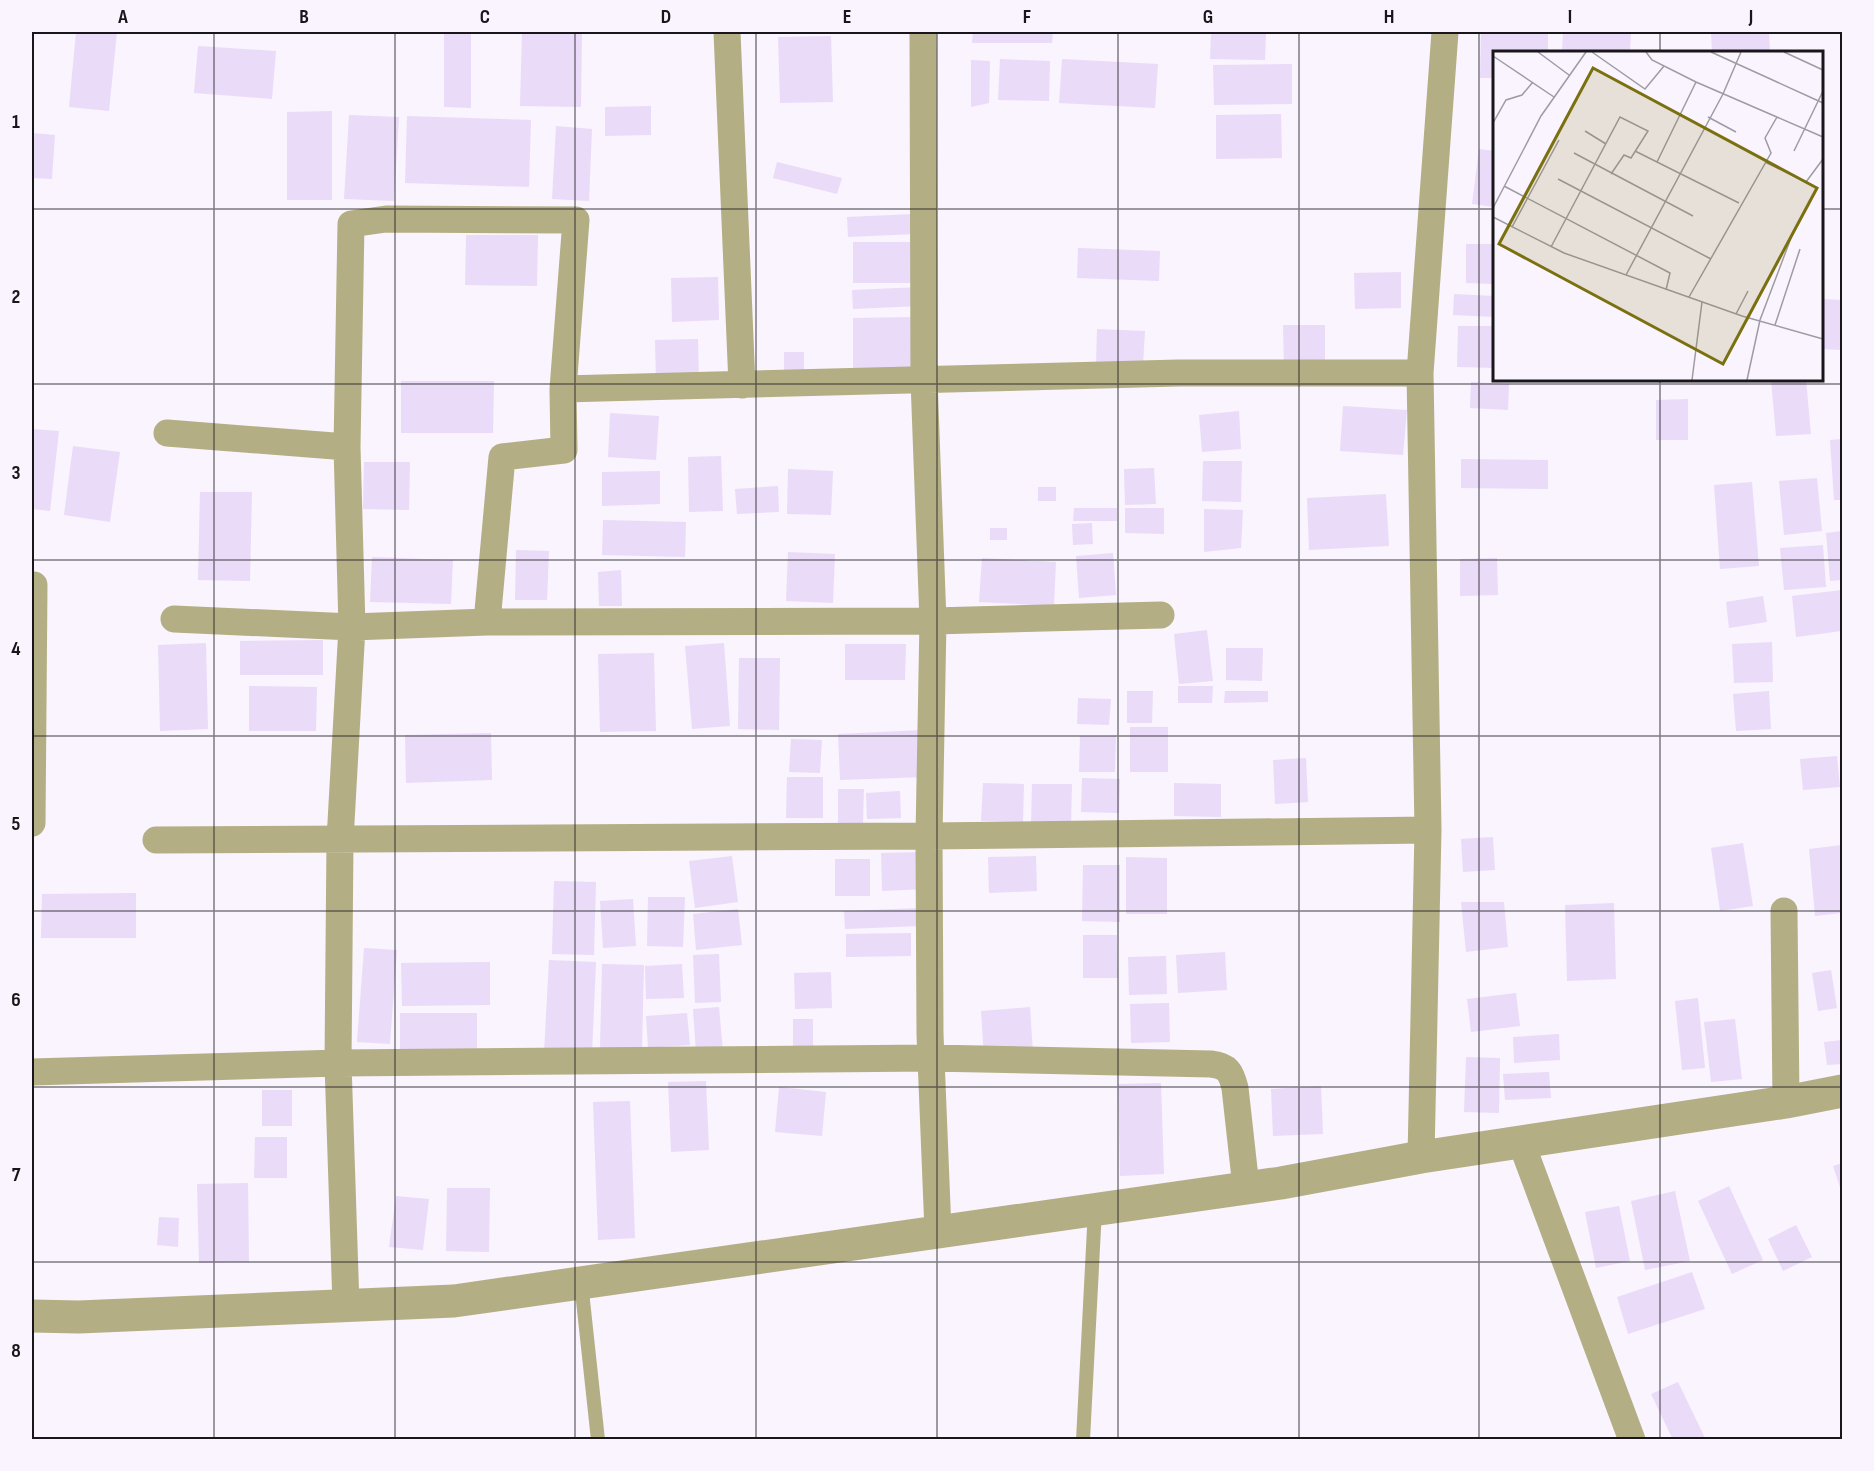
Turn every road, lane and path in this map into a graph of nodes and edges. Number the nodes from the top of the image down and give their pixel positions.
1 (727, 32) edge
2 (922, 32) edge
3 (1445, 32) edge
4 (1420, 373) junction
5 (924, 380) junction
6 (742, 385) junction
7 (563, 389) junction
8 (167, 433) dead end
9 (347, 447) junction
10 (34, 585) dead end
11 (1161, 615) dead end
12 (174, 620) dead end
13 (933, 621) junction
14 (488, 622) junction
15 (352, 627) junction
16 (32, 823) edge
17 (1428, 830) junction
18 (929, 836) junction
19 (156, 840) dead end
20 (340, 840) junction
21 (1784, 911) dead end
22 (931, 1058) junction
23 (338, 1063) junction
24 (32, 1072) edge
25 (1842, 1092) edge
26 (1786, 1102) junction
27 (1521, 1142) junction
28 (1421, 1157) junction
29 (1246, 1187) junction
30 (1095, 1209) junction
31 (938, 1231) junction
32 (581, 1282) junction
33 (345, 1306) junction
34 (32, 1316) edge
35 (598, 1440) edge
36 (1083, 1440) edge
37 (1632, 1440) edge

1 - 6 street
2 - 5 street
3 - 4 street
4 - 5 street
4 - 17 street
5 - 6 street
5 - 13 street
6 - 7 street
7 - 9 street
7 - 14 street
8 - 9 street
9 - 15 street
10 - 16 street
11 - 13 street
12 - 15 street
13 - 14 street
13 - 18 street
14 - 15 street
15 - 20 street
17 - 18 street
17 - 28 street
18 - 20 street
18 - 22 street
19 - 20 street
20 - 23 street
21 - 26 street
22 - 23 street
22 - 29 street
22 - 31 street
23 - 24 street
23 - 33 street
25 - 26 street
26 - 27 street
27 - 28 street
27 - 37 street
28 - 29 street
29 - 30 street
30 - 31 street
30 - 36 lane
31 - 32 street
32 - 33 street
32 - 35 lane
33 - 34 street

